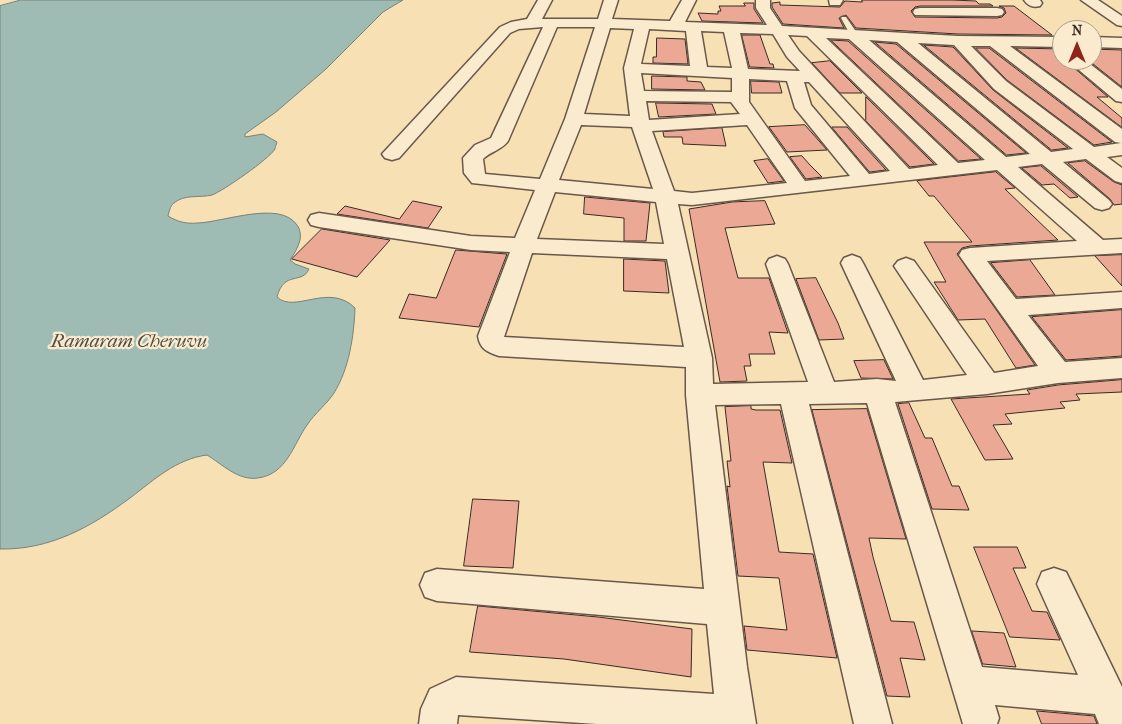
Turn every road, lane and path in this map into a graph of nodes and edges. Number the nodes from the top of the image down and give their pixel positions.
1 (545, 0) edge
2 (611, 0) edge
3 (688, 0) edge
4 (763, 0) edge
5 (1088, 0) edge
6 (917, 6) edge
7 (997, 12) dead end
8 (844, 18) dead end
9 (1122, 22) edge
10 (532, 23) junction
11 (552, 23) junction
12 (604, 23) junction
13 (642, 25) junction
14 (675, 26) junction
15 (693, 27) junction
16 (731, 28) junction
17 (776, 30) junction
18 (812, 33) junction
19 (855, 36) junction
20 (902, 38) junction
21 (934, 40) junction
22 (958, 41) junction
23 (993, 41) junction
24 (1102, 42) edge
25 (1122, 43) edge
26 (1052, 44) edge
27 (632, 68) junction
28 (699, 70) junction
29 (1088, 70) edge
30 (741, 72) junction
31 (794, 76) junction
32 (813, 77) junction
33 (636, 96) junction
34 (740, 97) junction
35 (1122, 97) edge
36 (574, 119) junction
37 (752, 119) junction
38 (641, 124) junction
39 (1122, 138) edge
40 (1122, 149) edge
41 (1091, 152) junction
42 (392, 154) dead end
43 (1045, 158) junction
44 (1002, 162) junction
45 (952, 168) junction
46 (904, 175) junction
47 (1122, 177) edge
48 (864, 180) junction
49 (546, 186) junction
50 (800, 188) junction
51 (666, 198) junction
52 (1102, 204) dead end
53 (319, 220) dead end
54 (524, 244) junction
55 (1122, 246) edge
56 (1097, 247) junction
57 (676, 252) junction
58 (852, 263) dead end
59 (777, 264) dead end
60 (906, 266) dead end
61 (1122, 300) edge
62 (1009, 308) junction
63 (699, 358) junction
64 (1122, 368) edge
65 (1058, 373) junction
66 (987, 384) junction
67 (877, 390) junction
68 (915, 391) junction
69 (792, 392) junction
70 (825, 393) junction
71 (700, 395) junction
72 (1054, 584) dead end
73 (437, 585) dead end
74 (722, 608) junction
75 (969, 684) junction
76 (1112, 710) edge
77 (589, 714) edge
78 (980, 718) dead end
79 (736, 719) edge
80 (438, 724) edge
81 (873, 724) edge

1 - 10 street
2 - 12 street
3 - 14 street
4 - 17 street
5 - 9 street
6 - 7 street
6 - 21 street
8 - 19 lane
10 - 11 street
10 - 42 street
11 - 12 street
11 - 49 street
12 - 13 street
12 - 36 street
13 - 14 street
13 - 27 street
14 - 15 street
15 - 16 street
15 - 28 street
16 - 17 street
16 - 30 street
17 - 18 street
17 - 32 street
18 - 19 street
18 - 45 street
19 - 20 street
19 - 44 street
20 - 21 street
20 - 43 street
21 - 22 street
22 - 23 street
22 - 41 street
23 - 26 street
23 - 39 street
24 - 25 street
27 - 28 street
27 - 33 street
28 - 30 street
29 - 35 street
30 - 31 street
30 - 34 street
31 - 32 street
31 - 48 street
32 - 46 street
33 - 34 street
33 - 38 street
34 - 37 street
36 - 38 street
36 - 49 street
37 - 38 street
37 - 50 street
38 - 51 street
40 - 41 street
41 - 43 street
41 - 47 street
43 - 44 street
43 - 52 street
44 - 45 street
44 - 56 street
45 - 46 street
46 - 48 street
48 - 50 street
49 - 51 street
49 - 54 street
50 - 51 street
51 - 57 street
53 - 54 street
54 - 57 street
54 - 63 street
55 - 56 street
56 - 62 street
57 - 63 street
58 - 68 street
59 - 70 street
60 - 66 street
61 - 62 street
62 - 65 street
63 - 71 street
64 - 65 street
65 - 66 street
66 - 68 street
67 - 68 street
67 - 70 street
67 - 75 street
69 - 70 street
69 - 71 street
69 - 81 street
71 - 74 street
72 - 76 street
73 - 74 street
74 - 79 street
75 - 76 street
75 - 78 street
77 - 79 street
77 - 80 street

